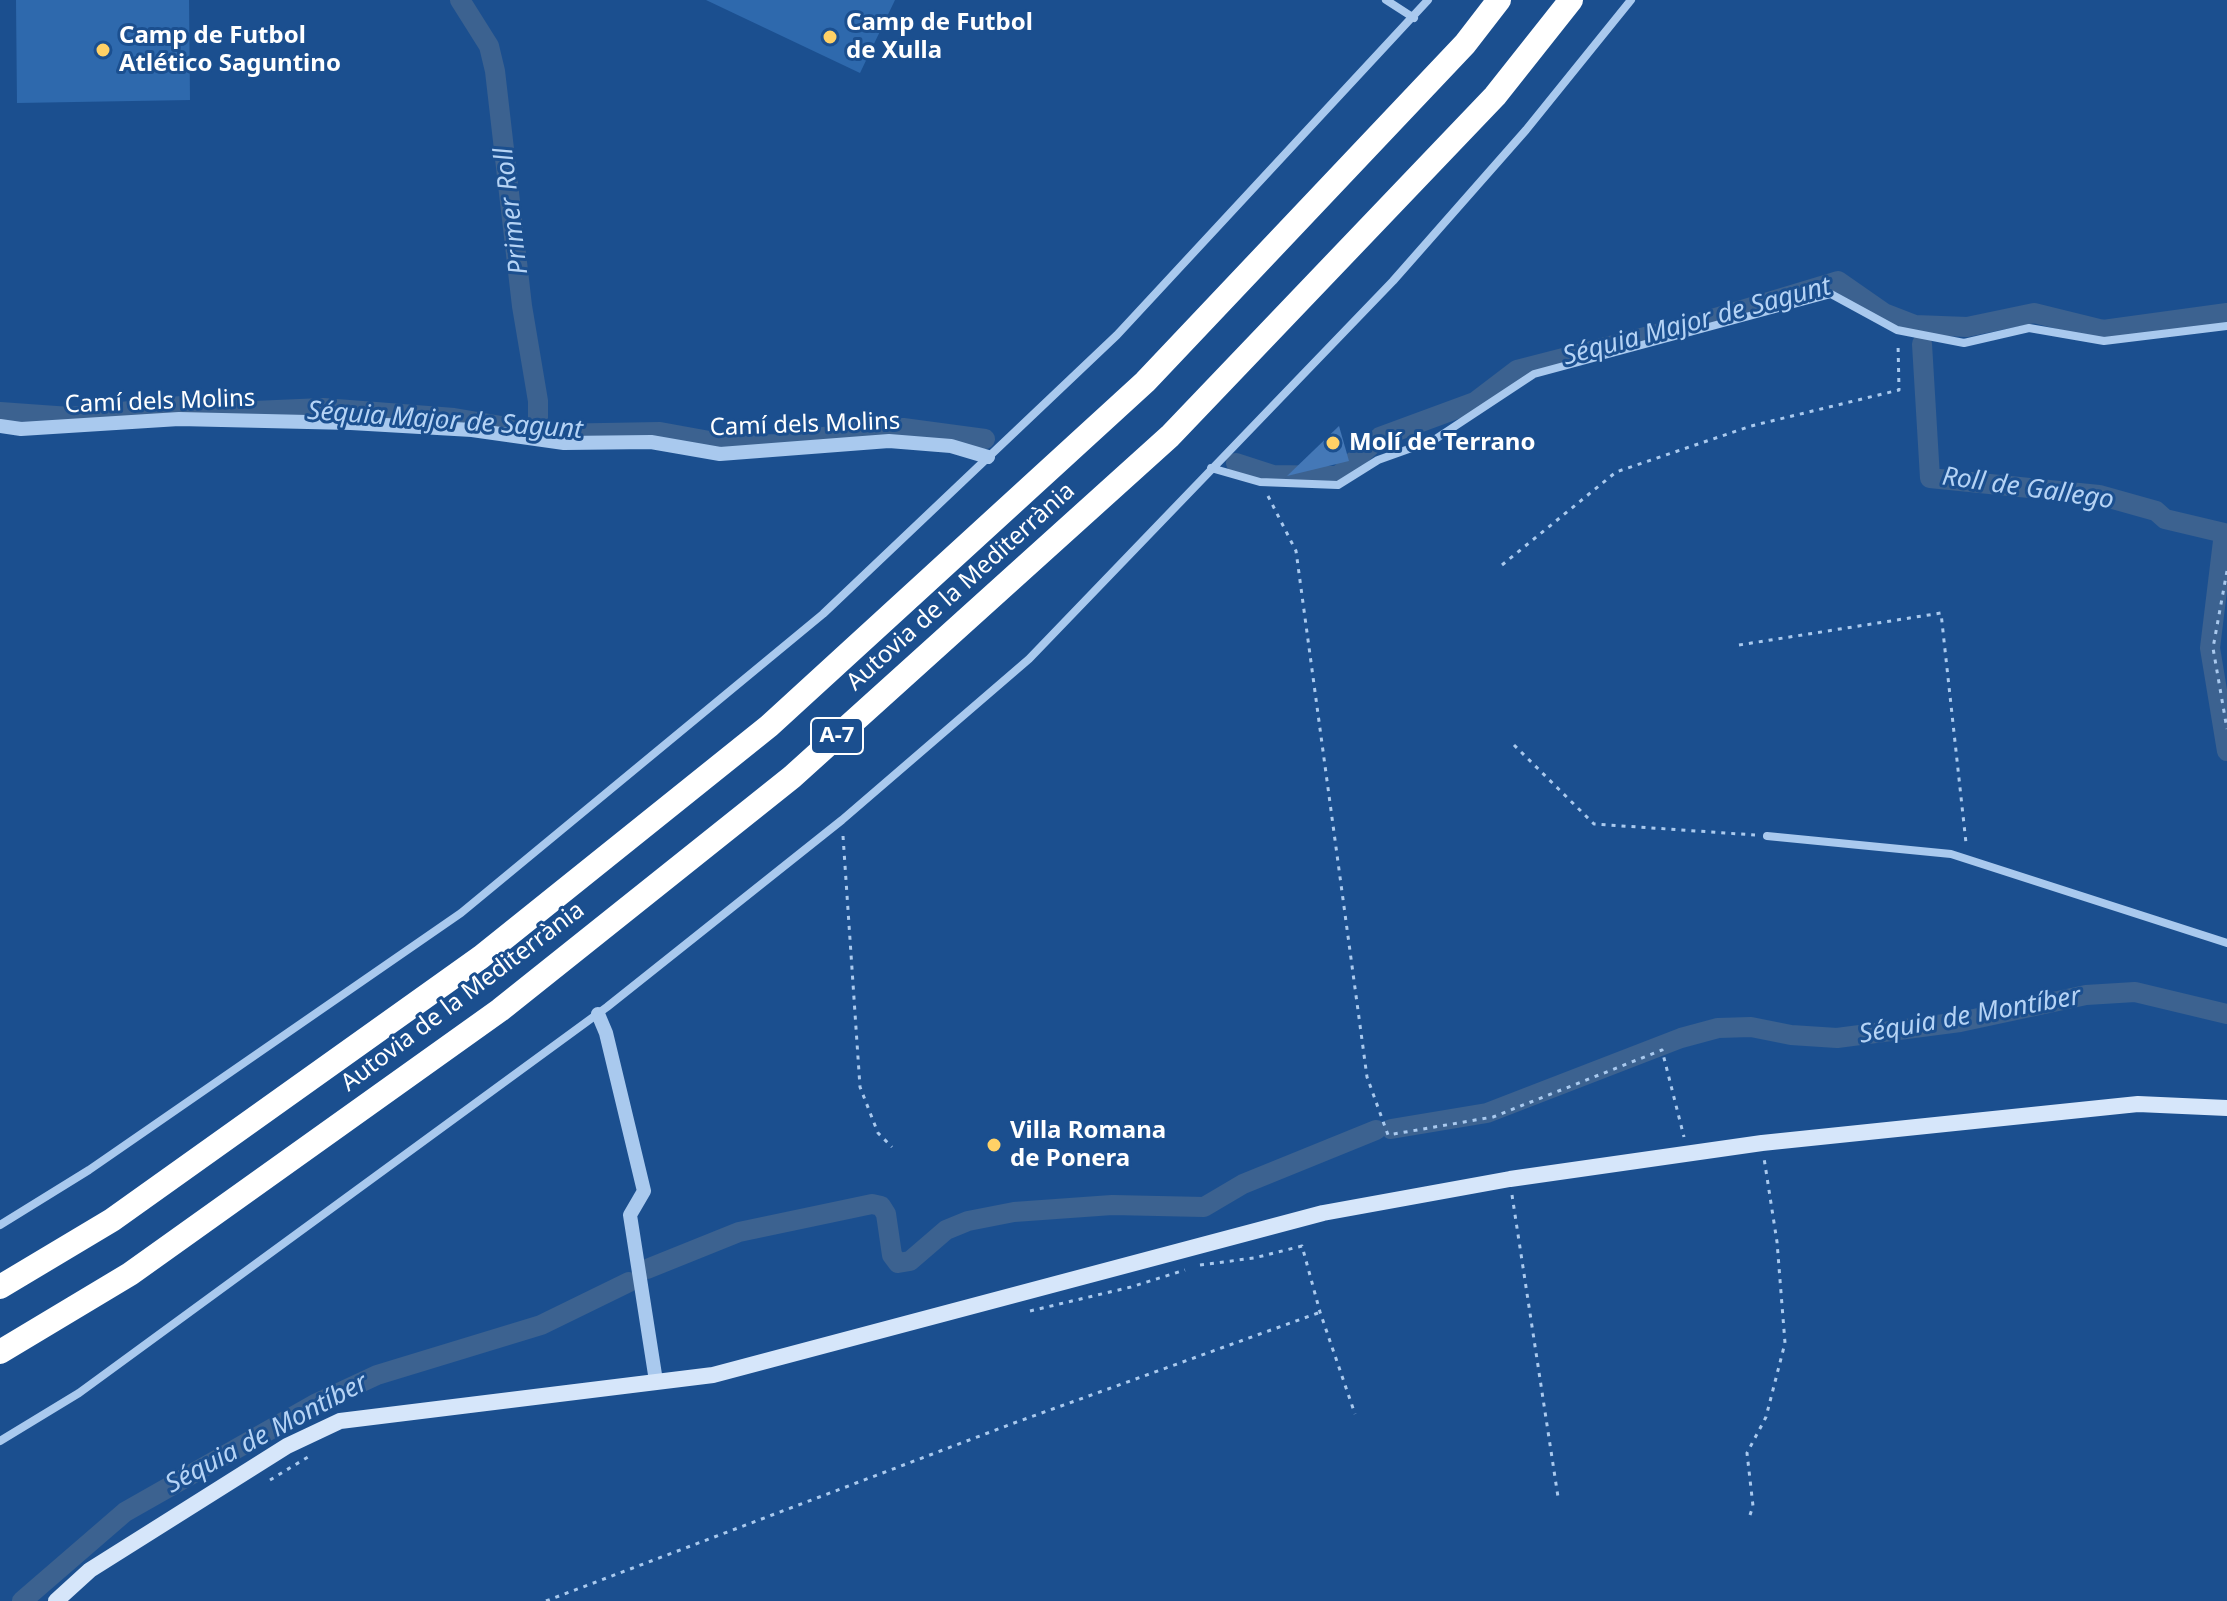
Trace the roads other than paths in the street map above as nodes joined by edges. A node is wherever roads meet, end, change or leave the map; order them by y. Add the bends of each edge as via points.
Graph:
1 (1386, 0) edge
2 (1428, 0) edge
3 (1499, 0) edge
4 (1571, 0) edge
5 (1631, 0) edge
6 (1414, 18) junction
7 (2227, 326) edge
8 (0, 426) edge
9 (988, 457) junction
10 (1211, 468) junction
11 (1767, 836) road end
12 (2227, 943) edge
13 (598, 1014) junction
14 (2227, 1108) edge
15 (0, 1225) edge
16 (0, 1287) edge
17 (0, 1352) edge
18 (656, 1381) junction
19 (0, 1441) edge
20 (56, 1601) edge

1 - 6 street
2 - 6 street
3 - 16 highway, Autovia de la Mediterrània / A-7 via 1465,44 1145,382 769,726 481,957 112,1220
4 - 17 highway, Autovia de la Mediterrània / A-7 via 1495,96 1170,436 792,777 500,1010 130,1274
5 - 10 street via 1393,281
6 - 9 street via 1117,335
7 - 10 street via 2104,341 2029,328 1964,343 1897,330 1831,294 1534,374 1434,440 1378,460 1338,485 1260,482
8 - 9 street, Camí dels Molins via 179,419 351,423 472,430 564,443 651,442 720,454 889,441 951,446
9 - 15 street via 823,614 461,913 89,1170
10 - 13 street via 1029,659 842,820
11 - 12 street via 1951,854
13 - 18 street via 644,1191 630,1215
13 - 19 street via 79,1393
14 - 18 main road via 2138,1104 1762,1143 1510,1179 1323,1213 761,1363
18 - 20 main road via 340,1421 287,1446 90,1570

